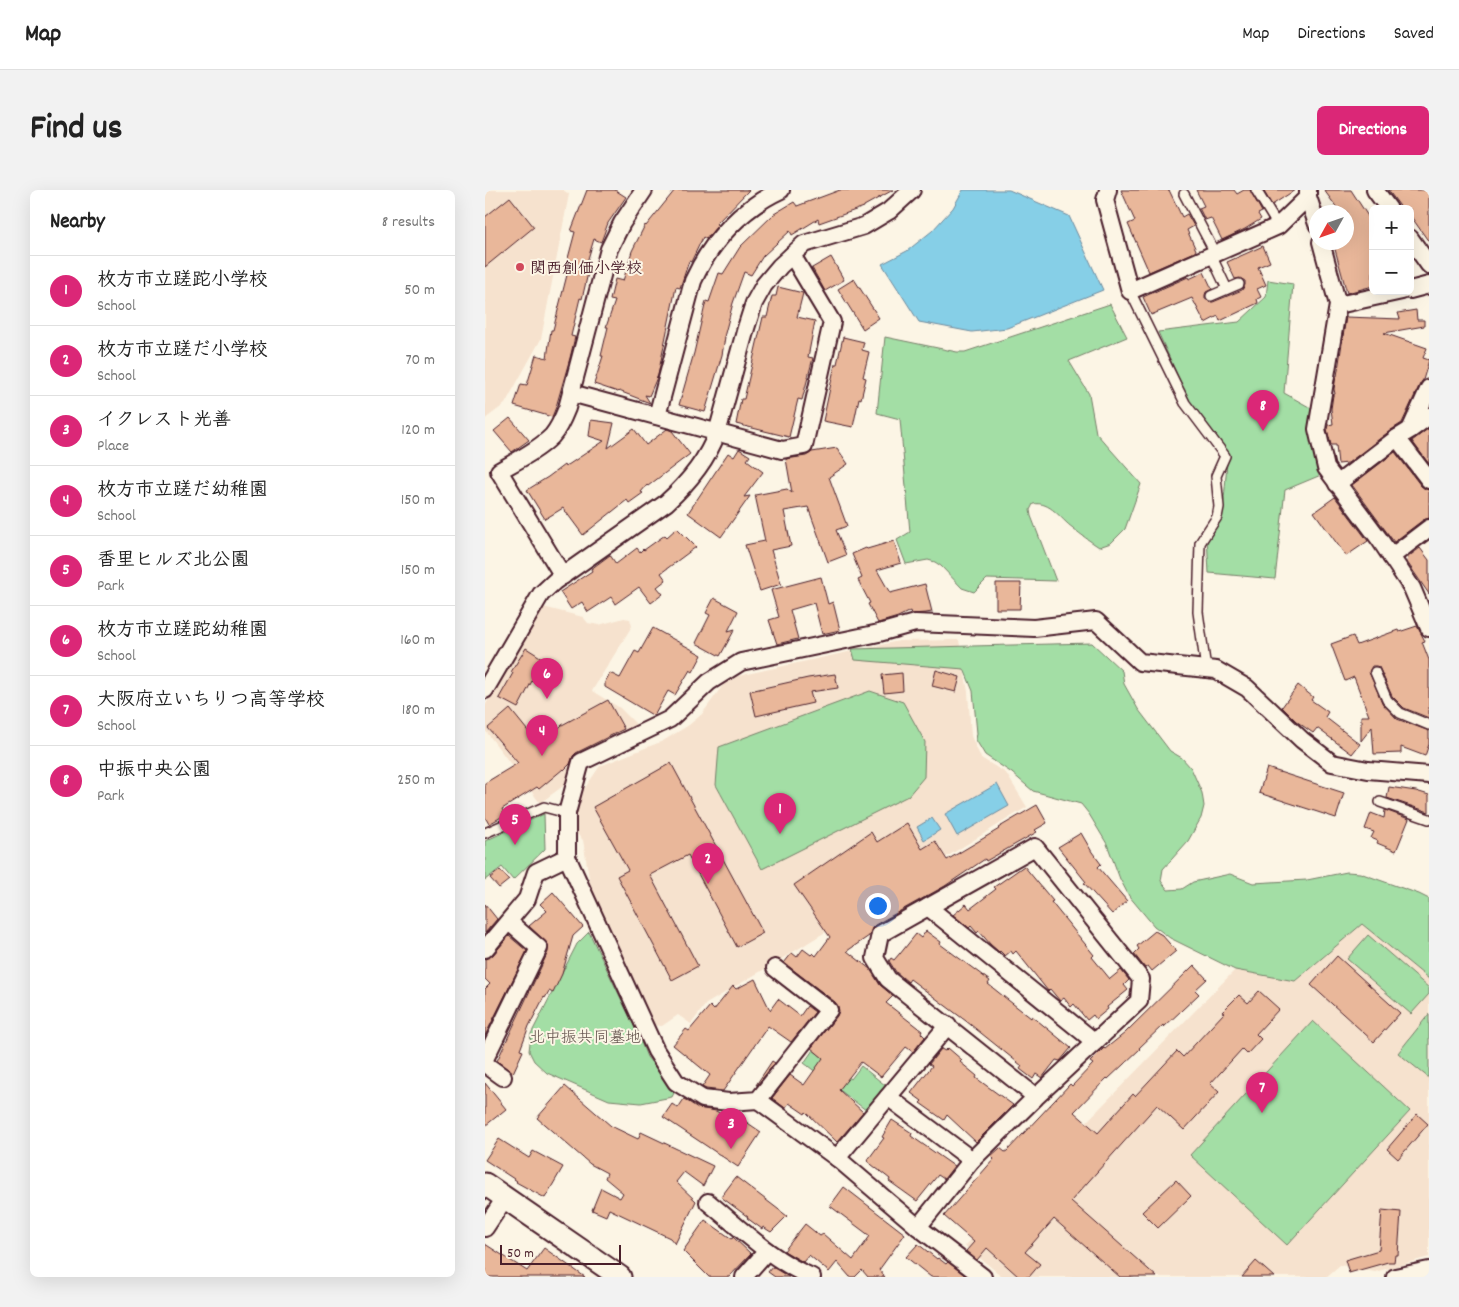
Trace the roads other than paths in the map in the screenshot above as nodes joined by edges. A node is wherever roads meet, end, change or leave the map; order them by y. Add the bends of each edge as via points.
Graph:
1 (644, 190) edge
2 (781, 190) edge
3 (913, 190) edge
4 (1108, 190) edge
5 (1256, 190) edge
6 (1375, 190) edge
7 (1184, 194) dead end
8 (1308, 194) edge
9 (1386, 205) edge
10 (1278, 226) junction
11 (1414, 242) edge
12 (1323, 250) edge
13 (1213, 254) junction
14 (792, 255) junction
15 (1427, 256) edge
16 (1239, 284) dead end
17 (1429, 286) edge
18 (1227, 289) junction
19 (1414, 289) edge
20 (1130, 291) junction
21 (1384, 295) edge
22 (1211, 296) dead end
23 (1338, 305) junction
24 (1429, 388) edge
25 (571, 393) junction
26 (657, 416) junction
27 (1429, 416) edge
28 (717, 433) junction
29 (1404, 434) junction
30 (1429, 480) edge
31 (1337, 484) junction
32 (1429, 528) edge
33 (1391, 557) junction
34 (563, 576) junction
35 (1427, 620) edge
36 (1206, 669) junction
37 (1375, 672) dead end
38 (485, 690) edge
39 (1429, 725) edge
40 (1429, 774) edge
41 (1380, 802) dead end
42 (567, 813) junction
43 (1429, 819) edge
44 (485, 834) edge
45 (567, 857) junction
46 (928, 907) junction
47 (509, 922) junction
48 (485, 949) edge
49 (775, 968) dead end
50 (947, 1025) junction
51 (1095, 1042) junction
52 (490, 1069) edge
53 (889, 1097) junction
54 (1036, 1097) junction
55 (758, 1100) junction
56 (837, 1158) junction
57 (972, 1160) junction
58 (485, 1184) edge
59 (505, 1198) junction
60 (708, 1202) dead end
61 (918, 1227) junction
62 (485, 1228) edge
63 (767, 1251) junction
64 (1429, 1270) edge
65 (620, 1277) edge
66 (745, 1277) edge
67 (812, 1277) edge
68 (983, 1277) edge
69 (1395, 1277) edge

1 - 25 street via 622,222 609,249
2 - 26 street via 749,208 712,247 699,267
3 - 14 street via 889,211 863,226 805,244
4 - 20 street via 1105,200
5 - 10 lane
6 - 9 street
7 - 13 lane
8 - 10 street
10 - 13 street
11 - 15 street
12 - 23 street
13 - 18 lane
13 - 20 street
14 - 28 street via 764,285 754,303
14 - 28 street via 832,322 804,446 782,450
16 - 18 lane
17 - 19 street
18 - 22 lane
20 - 36 lane via 1185,403 1225,456 1217,476 1217,517 1200,543 1198,612
21 - 23 street
23 - 31 street via 1317,429 1326,468
24 - 29 street
25 - 26 street
25 - 34 street via 553,435 499,471
26 - 28 street
27 - 29 street
28 - 34 street via 700,464 666,503
29 - 30 street
29 - 31 street
31 - 33 street
32 - 33 street
33 - 35 street via 1412,588
34 - 38 street via 541,594
36 - 40 street via 1216,670 1247,688 1302,740 1332,763 1368,770
36 - 42 street via 1140,662 1096,621 1034,628 915,623 741,662 709,682 670,719 581,762
37 - 39 lane via 1387,700 1400,713
41 - 43 lane
42 - 44 lane via 544,807
42 - 45 street
45 - 47 street via 536,872 527,899
45 - 55 street via 656,1050 676,1082 703,1099 729,1102
46 - 50 street via 880,934 875,958 888,979
46 - 51 street
46 - 51 street via 1035,847 1141,978 1139,1001
47 - 48 street
47 - 52 street via 539,948
49 - 55 street via 829,1010
50 - 53 street
50 - 54 street
51 - 54 street
53 - 56 street
53 - 57 street
54 - 57 street
55 - 56 street
56 - 61 street
57 - 61 street
58 - 59 street
59 - 62 street
59 - 65 street
60 - 63 street
61 - 68 street
63 - 66 street
63 - 67 street
64 - 69 street

